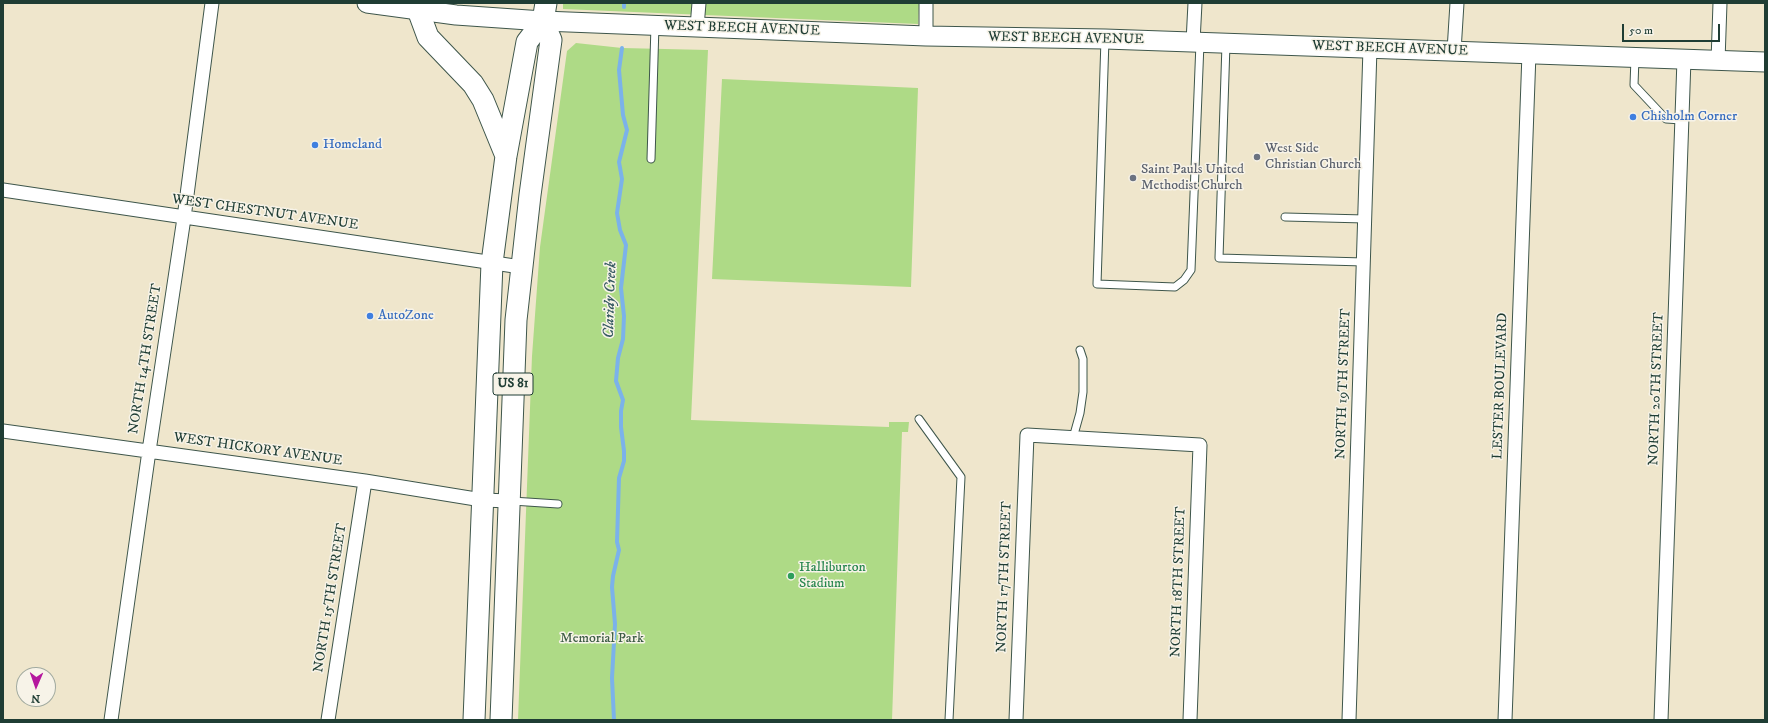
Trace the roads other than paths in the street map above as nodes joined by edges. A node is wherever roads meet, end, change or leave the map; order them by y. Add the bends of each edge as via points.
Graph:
1 (212, 3) edge
2 (368, 3) edge
3 (699, 3) edge
4 (926, 3) edge
5 (1195, 3) edge
6 (1456, 3) edge
7 (1720, 3) edge
8 (418, 7) edge
9 (547, 21) edge
10 (656, 25) junction
11 (697, 27) junction
12 (926, 36) junction
13 (1105, 39) junction
14 (1196, 42) junction
15 (1226, 43) junction
16 (1370, 48) junction
17 (1454, 51) junction
18 (1529, 53) junction
19 (1635, 57) junction
20 (1684, 59) junction
21 (1718, 61) junction
22 (1765, 62) edge
23 (1682, 120) junction
24 (506, 156) junction
25 (651, 159) dead end
26 (3, 190) edge
27 (1285, 217) dead end
28 (184, 218) junction
29 (1365, 219) junction
30 (1364, 262) junction
31 (492, 263) junction
32 (522, 267) junction
33 (1080, 350) dead end
34 (919, 419) dead end
35 (3, 431) edge
36 (1073, 438) junction
37 (149, 452) junction
38 (366, 481) junction
39 (482, 500) junction
40 (510, 501) junction
41 (558, 504) dead end
42 (111, 720) edge
43 (328, 720) edge
44 (474, 720) edge
45 (500, 720) edge
46 (949, 720) edge
47 (1016, 720) edge
48 (1190, 720) edge
49 (1348, 720) edge
50 (1505, 720) edge
51 (1661, 720) edge

1 - 28 street, NORTH 14TH STREET
2 - 8 main road, WEST BEECH AVENUE
3 - 11 street
4 - 12 street
5 - 14 street
6 - 17 street
7 - 21 street
8 - 9 main road, WEST BEECH AVENUE via 494,18
8 - 24 main road via 428,37 473,84 483,100
9 - 10 main road, WEST BEECH AVENUE
9 - 24 main road, US 81 via 527,42
9 - 32 main road, US 81
10 - 11 main road, WEST BEECH AVENUE
10 - 25 lane
11 - 12 main road, WEST BEECH AVENUE
12 - 13 main road, WEST BEECH AVENUE
13 - 14 main road, WEST BEECH AVENUE
13 - 14 lane via 1097,284 1175,287 1191,270
14 - 15 main road, WEST BEECH AVENUE
15 - 16 main road, WEST BEECH AVENUE
15 - 30 lane via 1219,258
16 - 17 main road, WEST BEECH AVENUE
16 - 29 street, NORTH 19TH STREET
17 - 18 main road, WEST BEECH AVENUE
18 - 19 main road, WEST BEECH AVENUE
18 - 50 street, LESTER BOULEVARD
19 - 20 main road, WEST BEECH AVENUE
19 - 23 lane via 1634,85 1666,119
20 - 21 main road, WEST BEECH AVENUE
20 - 23 street, NORTH 20TH STREET
21 - 22 main road, WEST BEECH AVENUE
23 - 51 street, NORTH 20TH STREET
24 - 31 main road, US 81
26 - 28 street, WEST CHESTNUT AVENUE
27 - 29 lane
28 - 31 street, WEST CHESTNUT AVENUE
28 - 37 street, NORTH 14TH STREET
29 - 30 street, NORTH 19TH STREET
30 - 49 street, NORTH 19TH STREET
31 - 32 street, WEST CHESTNUT AVENUE
31 - 39 main road, US 81
32 - 40 main road, US 81 via 516,327
33 - 36 lane via 1083,359 1083,392
34 - 46 lane via 961,477
35 - 37 street, WEST HICKORY AVENUE
36 - 47 street, NORTH 17TH STREET via 1027,435
36 - 48 street, NORTH 18TH STREET via 1200,445
37 - 38 street, WEST HICKORY AVENUE
37 - 42 street, NORTH 14TH STREET
38 - 39 street, WEST HICKORY AVENUE
38 - 43 street, NORTH 15TH STREET
39 - 40 street, WEST HICKORY AVENUE
39 - 44 main road, US 81
40 - 41 lane
40 - 45 main road, US 81

